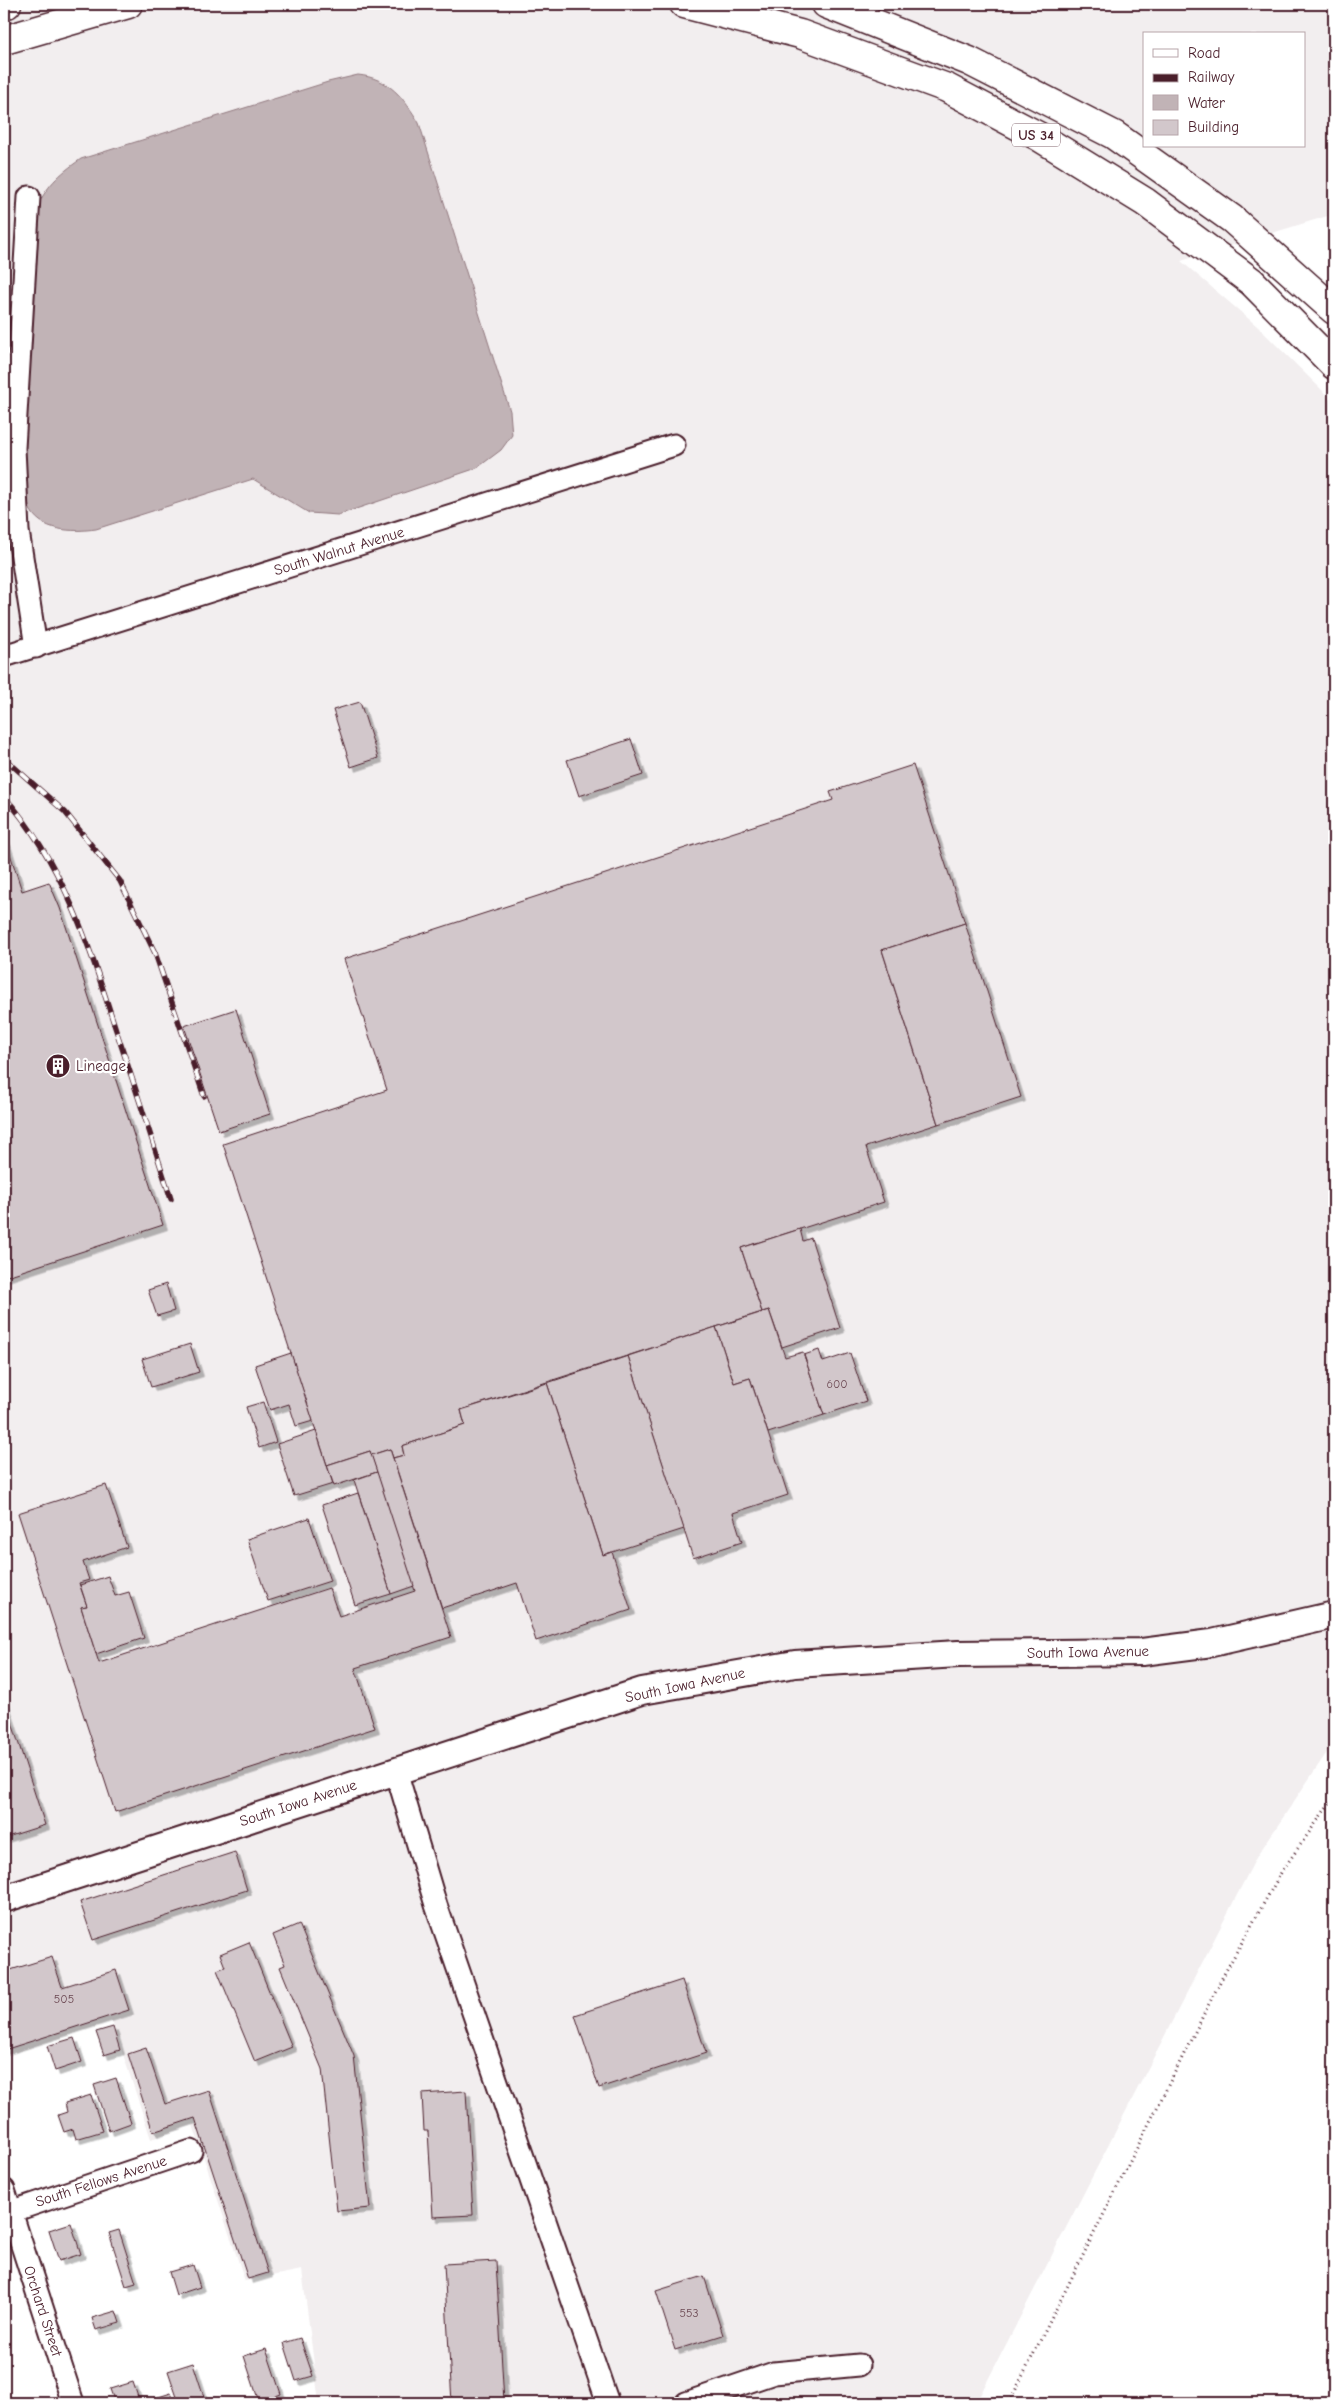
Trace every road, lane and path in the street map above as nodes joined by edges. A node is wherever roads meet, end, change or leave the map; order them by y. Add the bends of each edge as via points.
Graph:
1 (128, 4) edge
2 (684, 4) edge
3 (826, 4) edge
4 (4, 40) edge
5 (29, 198) dead end
6 (1334, 310) edge
7 (1334, 364) edge
8 (674, 445) dead end
9 (36, 646) junction
10 (4, 656) edge
11 (1334, 1615) edge
12 (396, 1771) junction
13 (1334, 1798) edge
14 (4, 1899) edge
15 (191, 2151) dead end
16 (4, 2190) edge
17 (7, 2213) edge
18 (859, 2365) dead end
19 (73, 2403) edge
20 (608, 2403) edge
21 (686, 2403) edge
22 (1009, 2403) edge

1 - 4 highway
2 - 7 highway, US 34 via 800,34 947,88 1038,136 1145,202 1252,282
3 - 6 highway, US 34 via 969,61 1114,135 1232,220
5 - 9 street via 14,448 18,531
8 - 9 street, South Walnut Avenue
9 - 10 street, South Walnut Avenue
11 - 12 main road, South Iowa Avenue via 1212,1643 1142,1652 958,1654 864,1659 795,1664 731,1674 642,1692
12 - 14 main road, South Iowa Avenue
12 - 20 street via 436,1905
13 - 22 path via 1282,1871 1223,1976
15 - 17 street, South Fellows Avenue
16 - 17 street, Orchard Street
17 - 19 street, Orchard Street
18 - 21 street via 774,2373

